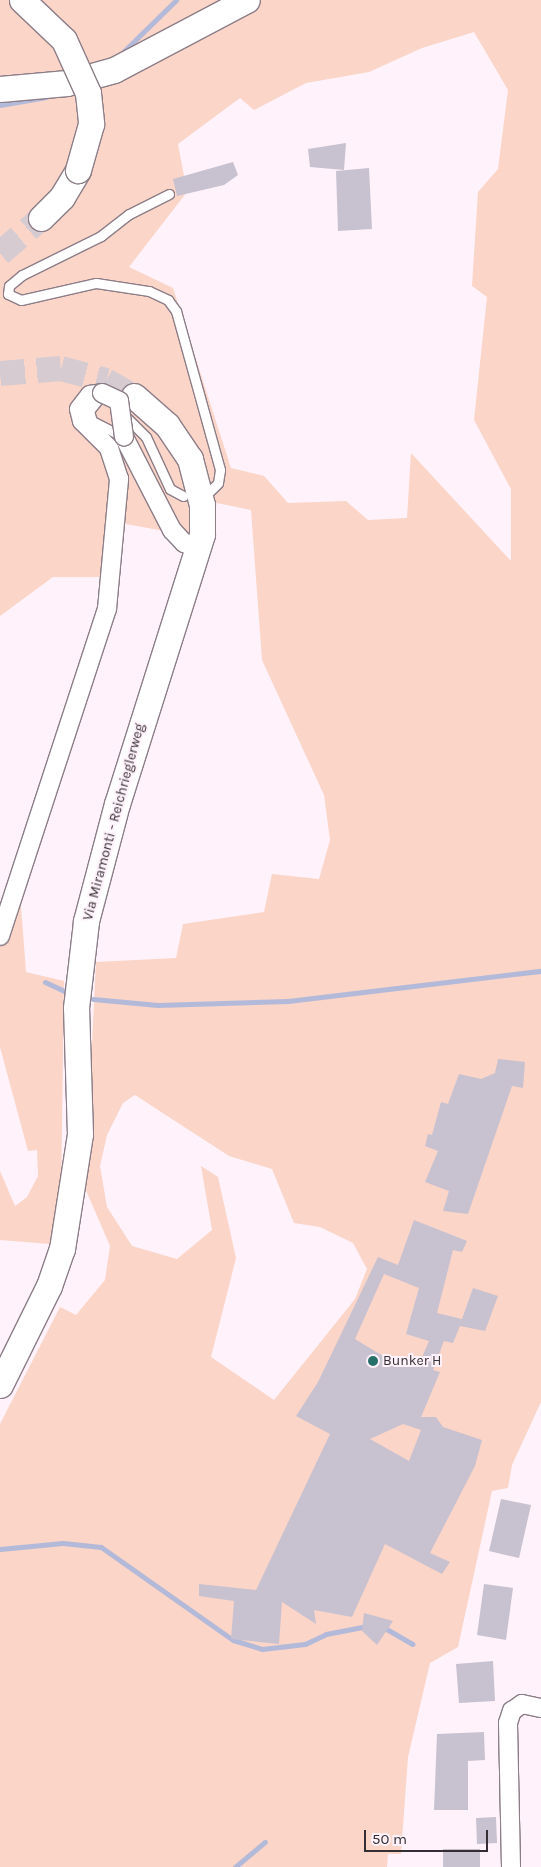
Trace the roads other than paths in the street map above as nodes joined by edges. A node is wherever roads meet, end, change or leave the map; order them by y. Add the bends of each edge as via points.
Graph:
1 (22, 0) edge
2 (247, 0) edge
3 (0, 89) edge
4 (169, 194) dead end
5 (41, 218) tunnel mouth
6 (134, 396) tunnel mouth
7 (124, 437) junction
8 (210, 490) dead end
9 (183, 496) dead end
10 (198, 549) junction
11 (0, 936) edge
12 (0, 1385) edge
13 (541, 1708) edge
14 (510, 1867) edge

1 - 5 main road, bridge via 64,40 88,93 91,124 78,170 62,197
2 - 3 main road via 140,58 76,81
4 - 8 lane via 129,214 101,236 22,275 9,286 8,294 21,300 96,283 149,291 168,300 176,311 220,470 218,483
6 - 10 main road, Via Miramonti - Reichrieglerweg via 168,426 190,459 202,505
7 - 9 lane via 92,421 94,403 108,402 136,424 170,489
7 - 10 street via 172,530 184,543
7 - 11 street, bridge via 119,402 102,393 90,395 80,409 82,421 109,448 119,479 108,609
10 - 12 main road, Via Miramonti - Reichrieglerweg via 157,669 86,921 76,1008 80,1134 62,1248 49,1286
13 - 14 street via 522,1704 512,1711 508,1723

